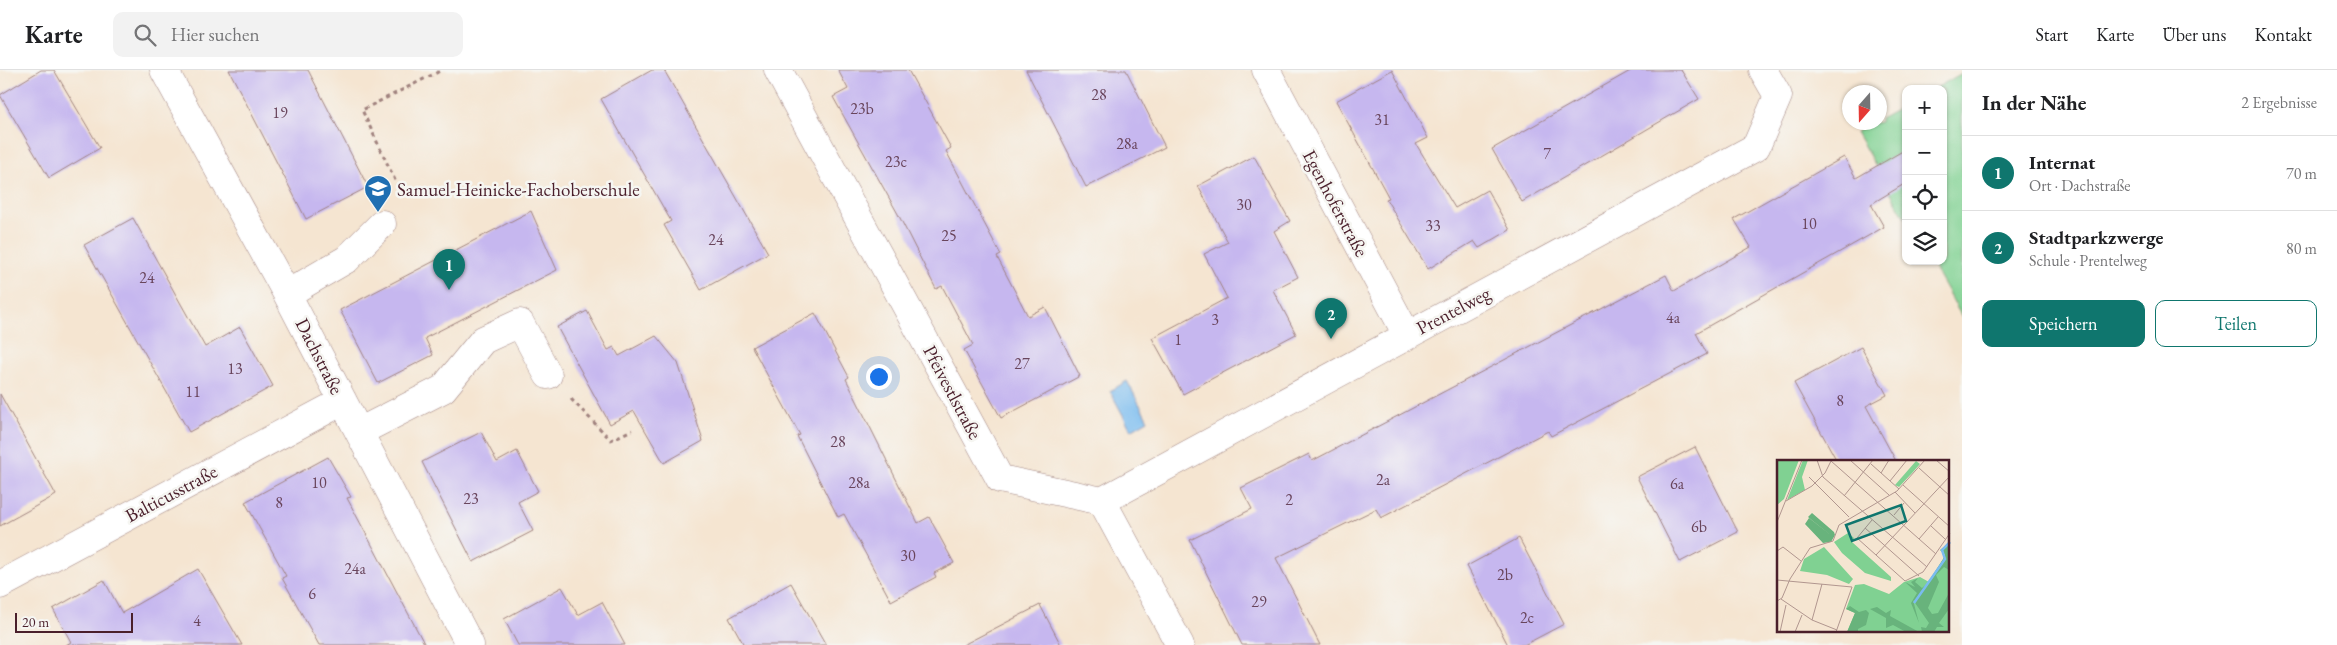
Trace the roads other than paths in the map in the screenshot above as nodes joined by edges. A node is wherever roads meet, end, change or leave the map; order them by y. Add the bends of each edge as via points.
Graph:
1 (164, 70) edge
2 (778, 70) edge
3 (1266, 70) edge
4 (1763, 70) edge
5 (382, 224) road end
6 (287, 294) junction
7 (1407, 335) junction
8 (548, 375) road end
9 (343, 401) junction
10 (359, 432) junction
11 (1102, 501) junction
12 (0, 585) edge
13 (470, 645) edge
14 (1180, 645) edge

1 - 6 street, Dachstraße
2 - 11 street, Pfeivestlstraße via 1000,479
3 - 7 street, Egenhoferstraße
4 - 7 street, Prentelweg via 1778,96 1756,147
5 - 6 street via 347,259
6 - 9 street, Dachstraße
7 - 11 street, Prentelweg
8 - 10 street via 520,322 483,340 443,389
9 - 10 street, Dachstraße
9 - 12 street, Balticusstraße
10 - 13 street, Dachstraße
11 - 14 street

